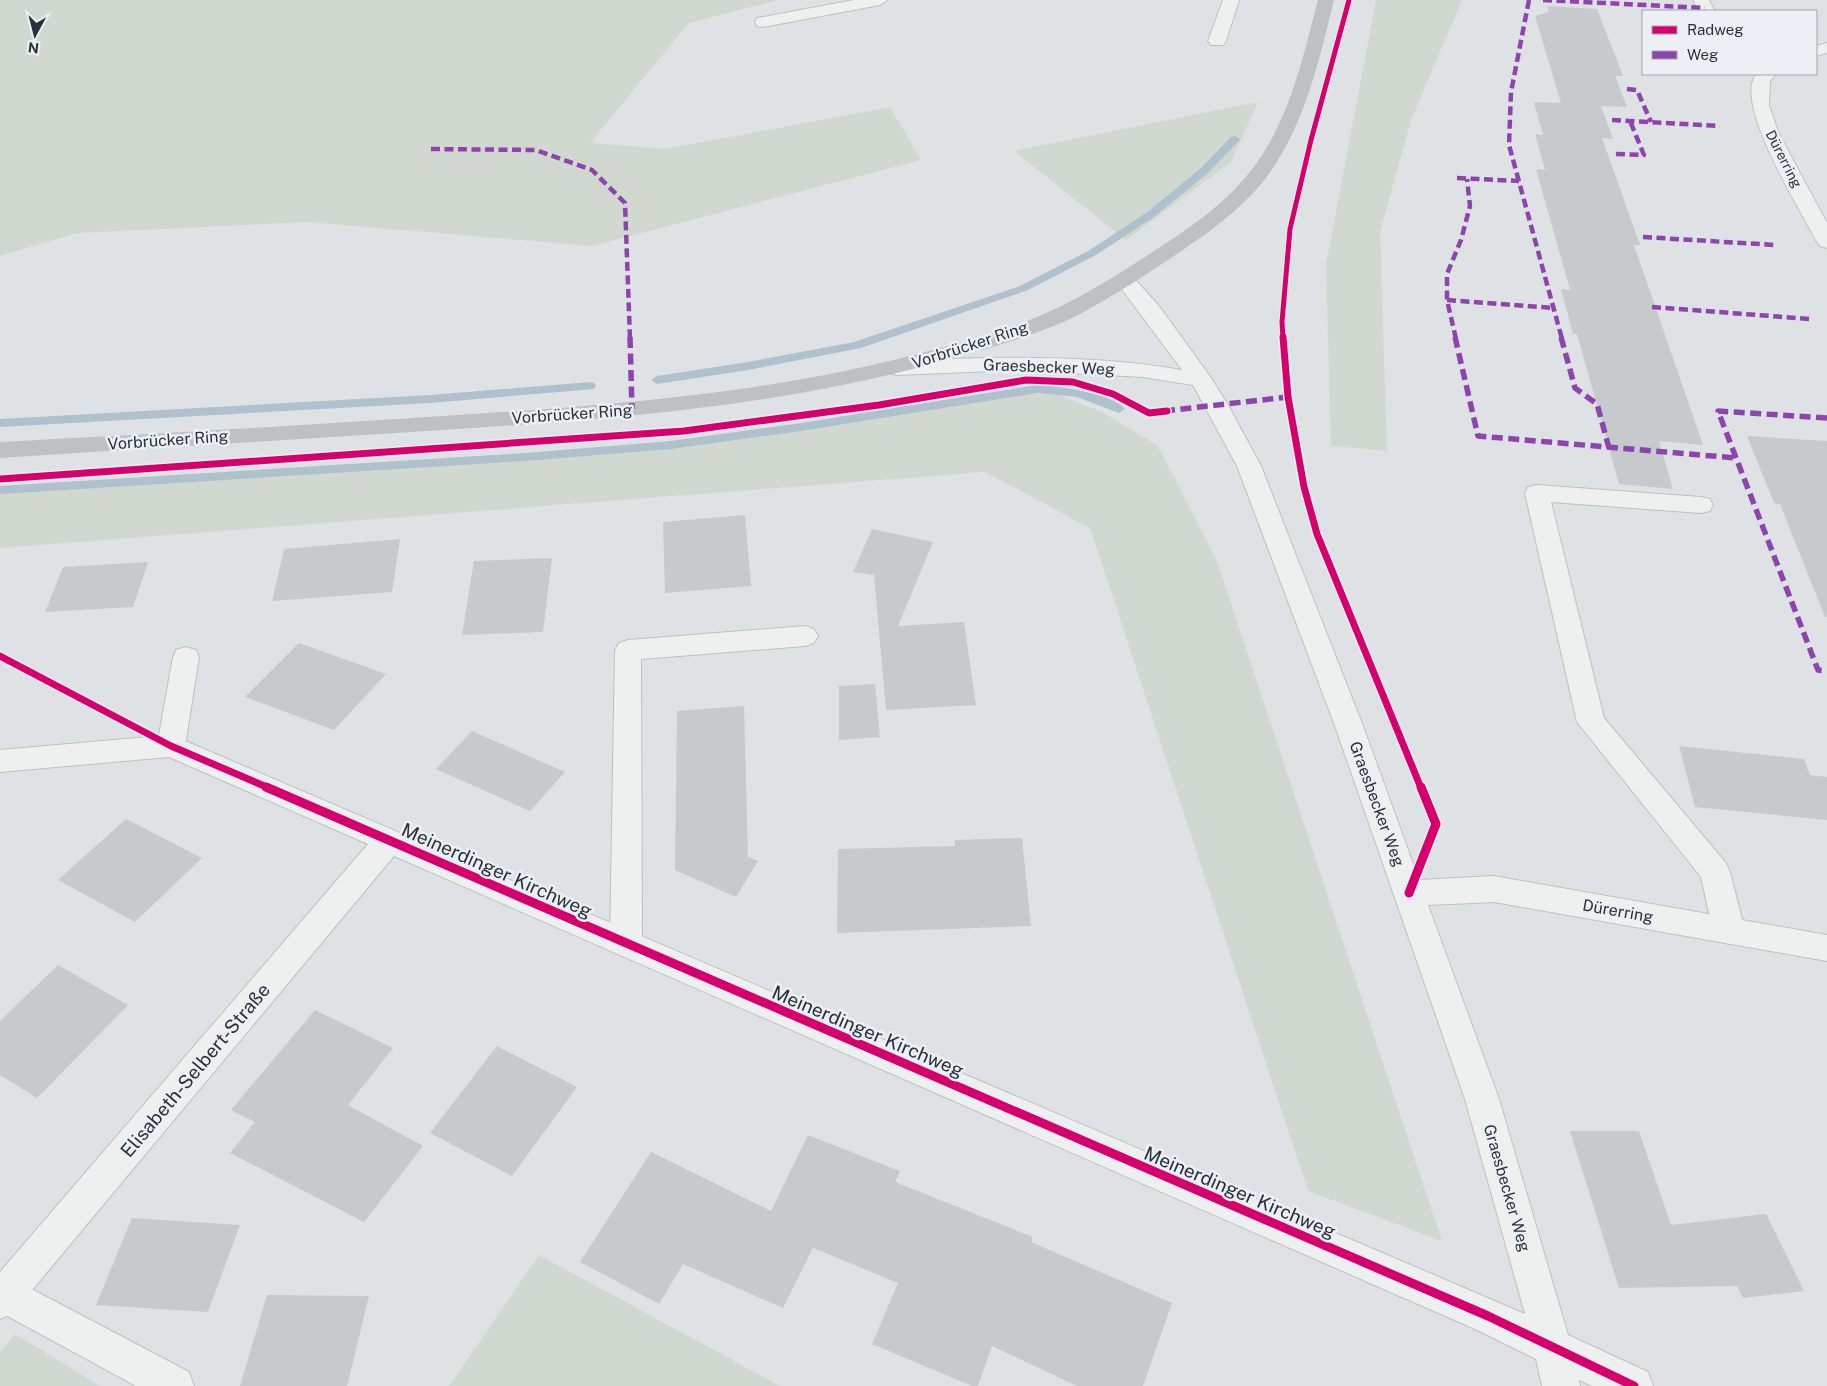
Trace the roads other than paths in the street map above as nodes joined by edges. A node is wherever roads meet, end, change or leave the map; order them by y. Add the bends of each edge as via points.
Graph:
1 (880, 0) edge
2 (1231, 0) edge
3 (1326, 0) edge
4 (763, 22) dead end
5 (1217, 41) dead end
6 (1766, 75) edge
7 (1827, 242) edge
8 (1125, 280) junction
9 (897, 368) junction
10 (1201, 380) junction
11 (0, 450) edge
12 (1701, 505) dead end
13 (805, 636) dead end
14 (186, 657) dead end
15 (171, 746) junction
16 (0, 760) edge
17 (389, 840) junction
18 (1409, 893) junction
19 (1729, 931) junction
20 (626, 944) junction
21 (1827, 948) edge
22 (2, 1297) edge
23 (1553, 1347) junction
24 (175, 1386) edge
25 (1561, 1386) edge
26 (1634, 1386) edge

1 - 4 street
2 - 5 street
3 - 8 main road, Vorbrücker Ring via 1307,72 1284,133 1254,179 1209,223
6 - 7 street, Dürerring via 1761,79 1760,105 1769,132
8 - 9 main road, Vorbrücker Ring via 1060,315
8 - 10 street, Graesbecker Weg
9 - 10 street, Graesbecker Weg via 1017,363 1142,370
9 - 11 main road, Vorbrücker Ring via 811,387 632,410
10 - 18 street, Graesbecker Weg via 1248,466 1346,717
12 - 19 street via 1538,493 1591,722 1715,872
13 - 20 street via 628,650
14 - 15 street
15 - 16 street
15 - 17 street, Meinerdinger Kirchweg
17 - 20 street, Meinerdinger Kirchweg
17 - 22 street, Elisabeth-Selbert-Straße
18 - 19 street, Dürerring via 1494,889
18 - 23 street, Graesbecker Weg via 1482,1099
19 - 21 street, Dürerring
20 - 23 street, Meinerdinger Kirchweg via 1488,1316
22 - 24 street
23 - 25 street, Graesbecker Weg
23 - 26 street, Meinerdinger Kirchweg

